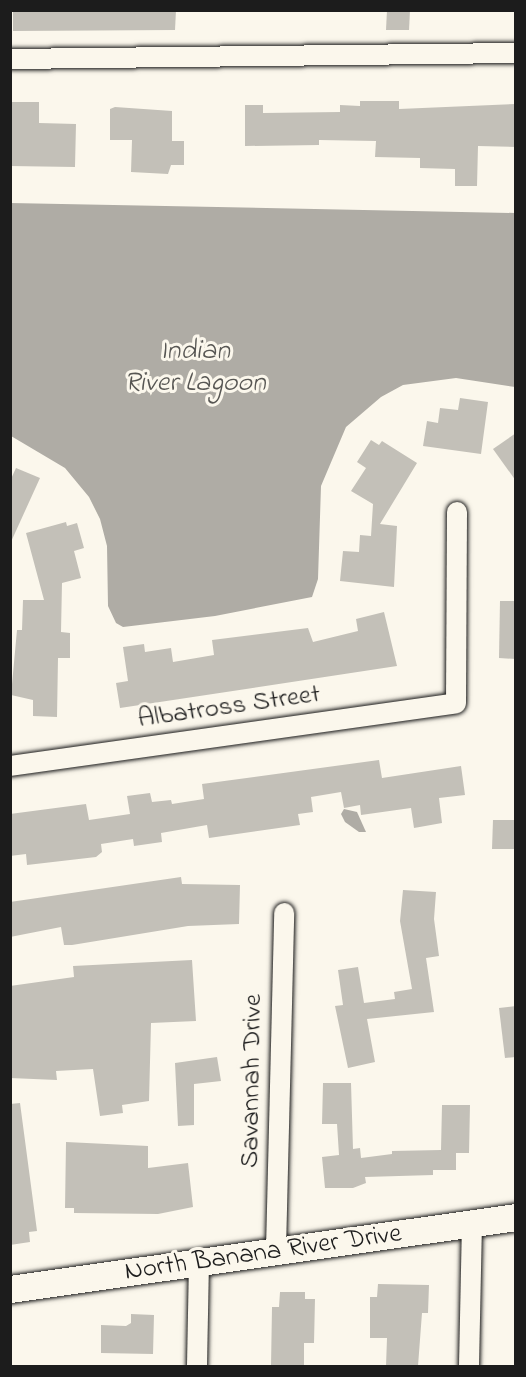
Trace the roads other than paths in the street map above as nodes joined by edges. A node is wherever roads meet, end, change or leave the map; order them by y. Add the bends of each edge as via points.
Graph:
1 (516, 54) edge
2 (10, 59) edge
3 (457, 512) dead end
4 (10, 766) edge
5 (284, 913) dead end
6 (516, 1216) edge
7 (472, 1223) junction
8 (276, 1250) junction
9 (199, 1262) junction
10 (10, 1288) edge
11 (197, 1366) edge
12 (469, 1366) edge

1 - 2 street
3 - 4 street, Albatross Street via 456,703
5 - 8 street, Savannah Drive
6 - 7 street, North Banana River Drive
7 - 8 street, North Banana River Drive
7 - 12 street
8 - 9 street, North Banana River Drive
9 - 10 street, North Banana River Drive
9 - 11 street

